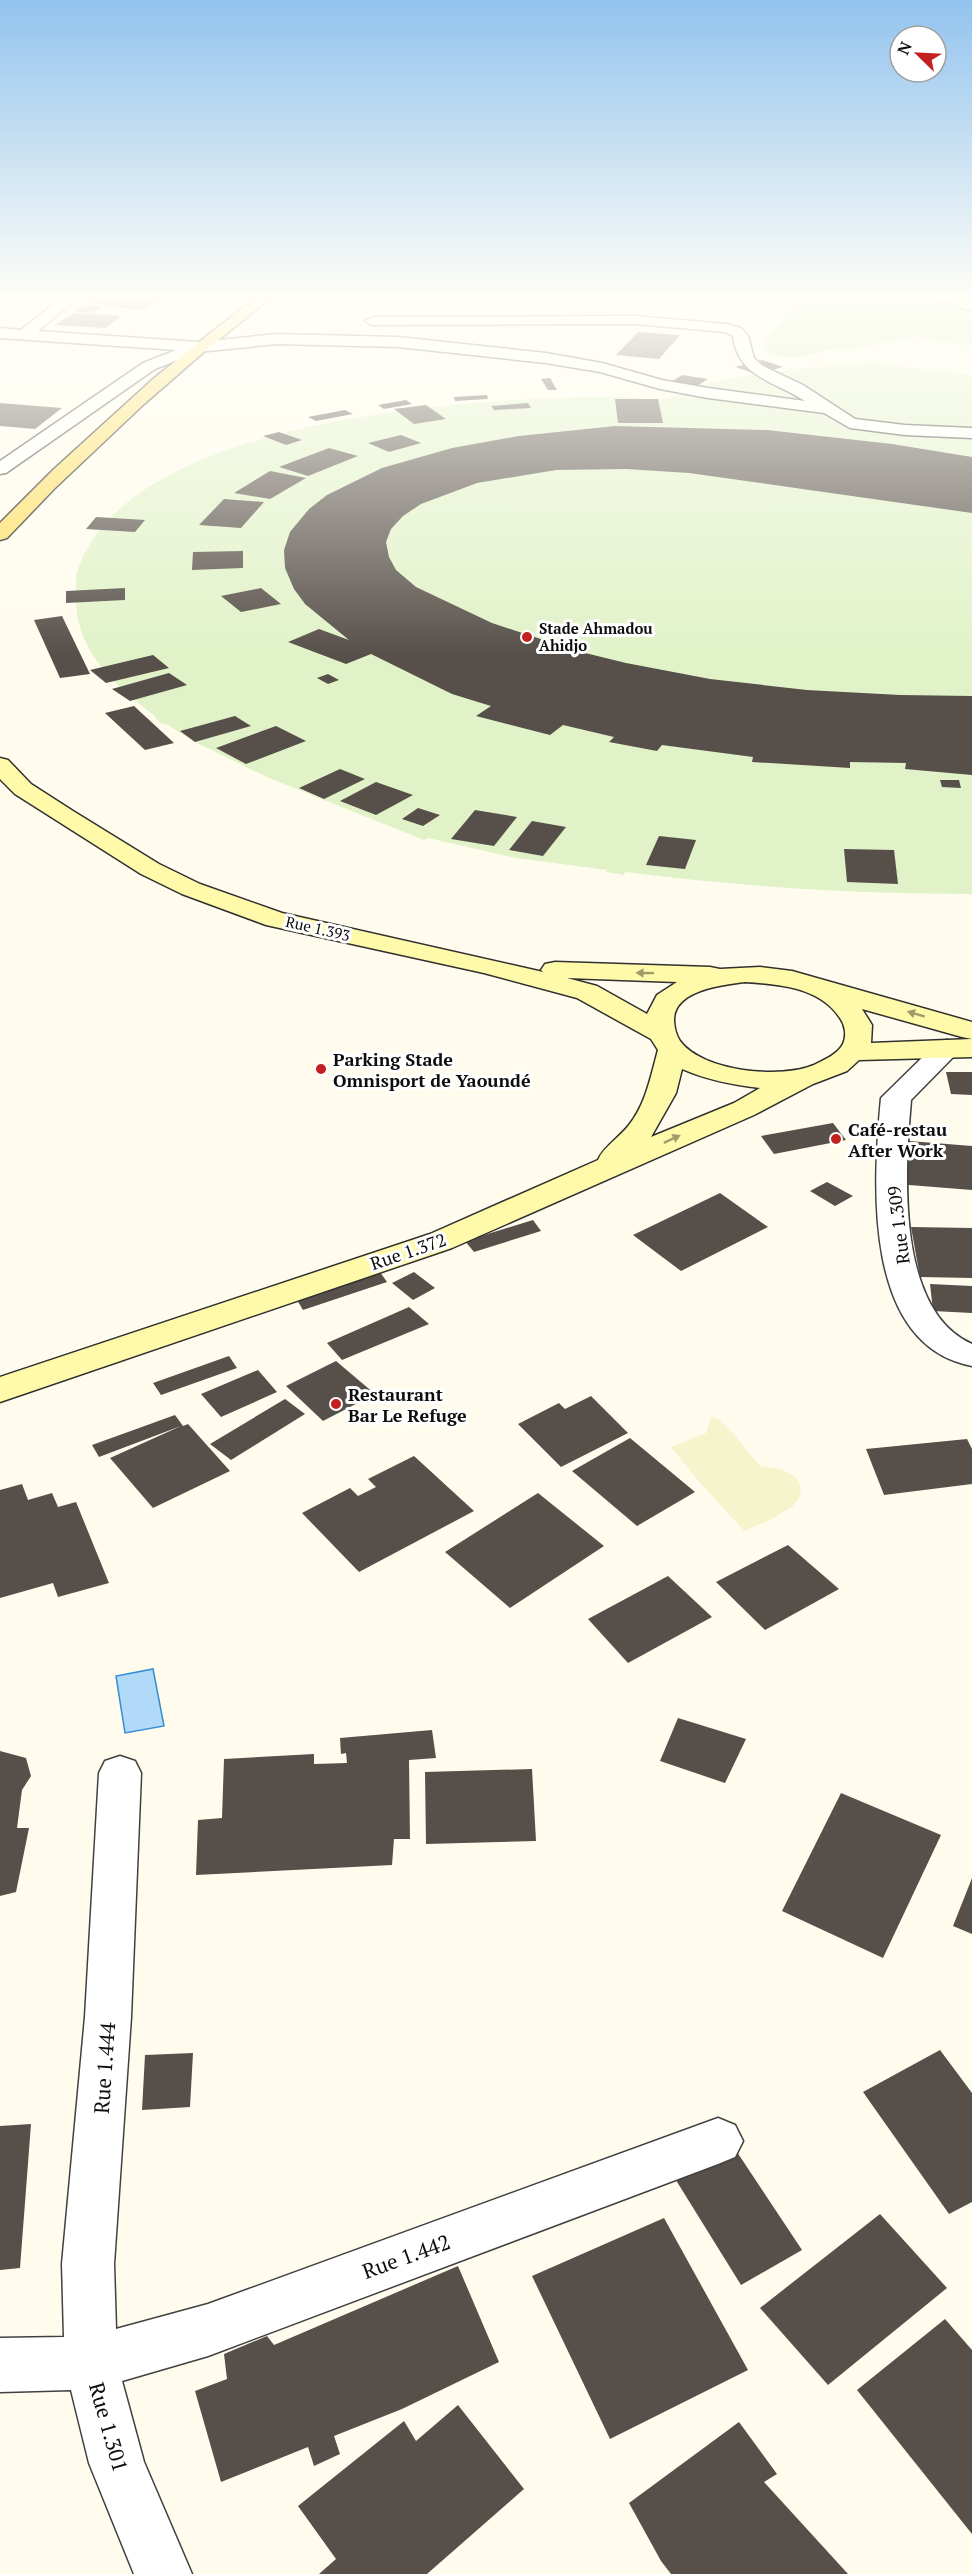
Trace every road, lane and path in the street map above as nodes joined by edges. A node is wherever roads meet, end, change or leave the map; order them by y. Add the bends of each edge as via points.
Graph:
1 (74, 416) edge
2 (121, 416) edge
3 (841, 416) edge
4 (972, 433) edge
5 (4, 462) edge
6 (0, 534) edge
7 (0, 765) edge
8 (487, 966) junction
9 (724, 976) junction
10 (821, 989) junction
11 (972, 1030) edge
12 (667, 1041) junction
13 (959, 1049) edge
14 (852, 1052) junction
15 (802, 1078) junction
16 (600, 1172) junction
17 (972, 1355) edge
18 (0, 1390) edge
19 (120, 1773) dead end
20 (718, 2141) dead end
21 (91, 2363) junction
22 (0, 2365) edge
23 (163, 2574) edge

1 - 5 street
2 - 6 main road
3 - 4 street via 850,423
7 - 8 main road, Rue 1.393 via 23,789 64,816 150,869 191,889 275,919
9 -> 8 main road
8 - 12 main road, Rue 1.393 via 587,992
9 - 10 main road via 775,976
9 - 12 main road via 686,987 663,1008 659,1020
11 -> 10 main road
10 - 14 main road via 839,999 855,1018 859,1039
12 - 15 main road, Rue 1.393 via 696,1065 728,1077 766,1081
12 - 16 main road via 661,1093 643,1128
13 - 14 main road
13 - 17 street, Rue 1.309 via 896,1098 891,1144 898,1253 912,1302 937,1338
14 - 15 main road via 832,1068
16 -> 15 main road, Rue 1.372 via 744,1109
16 - 18 main road, Rue 1.372 via 441,1241
19 - 21 street, Rue 1.444 via 108,2017 88,2264
20 - 21 street, Rue 1.442 via 208,2330
21 - 22 street, Rue 1.301
21 - 23 street, Rue 1.301 via 117,2463

